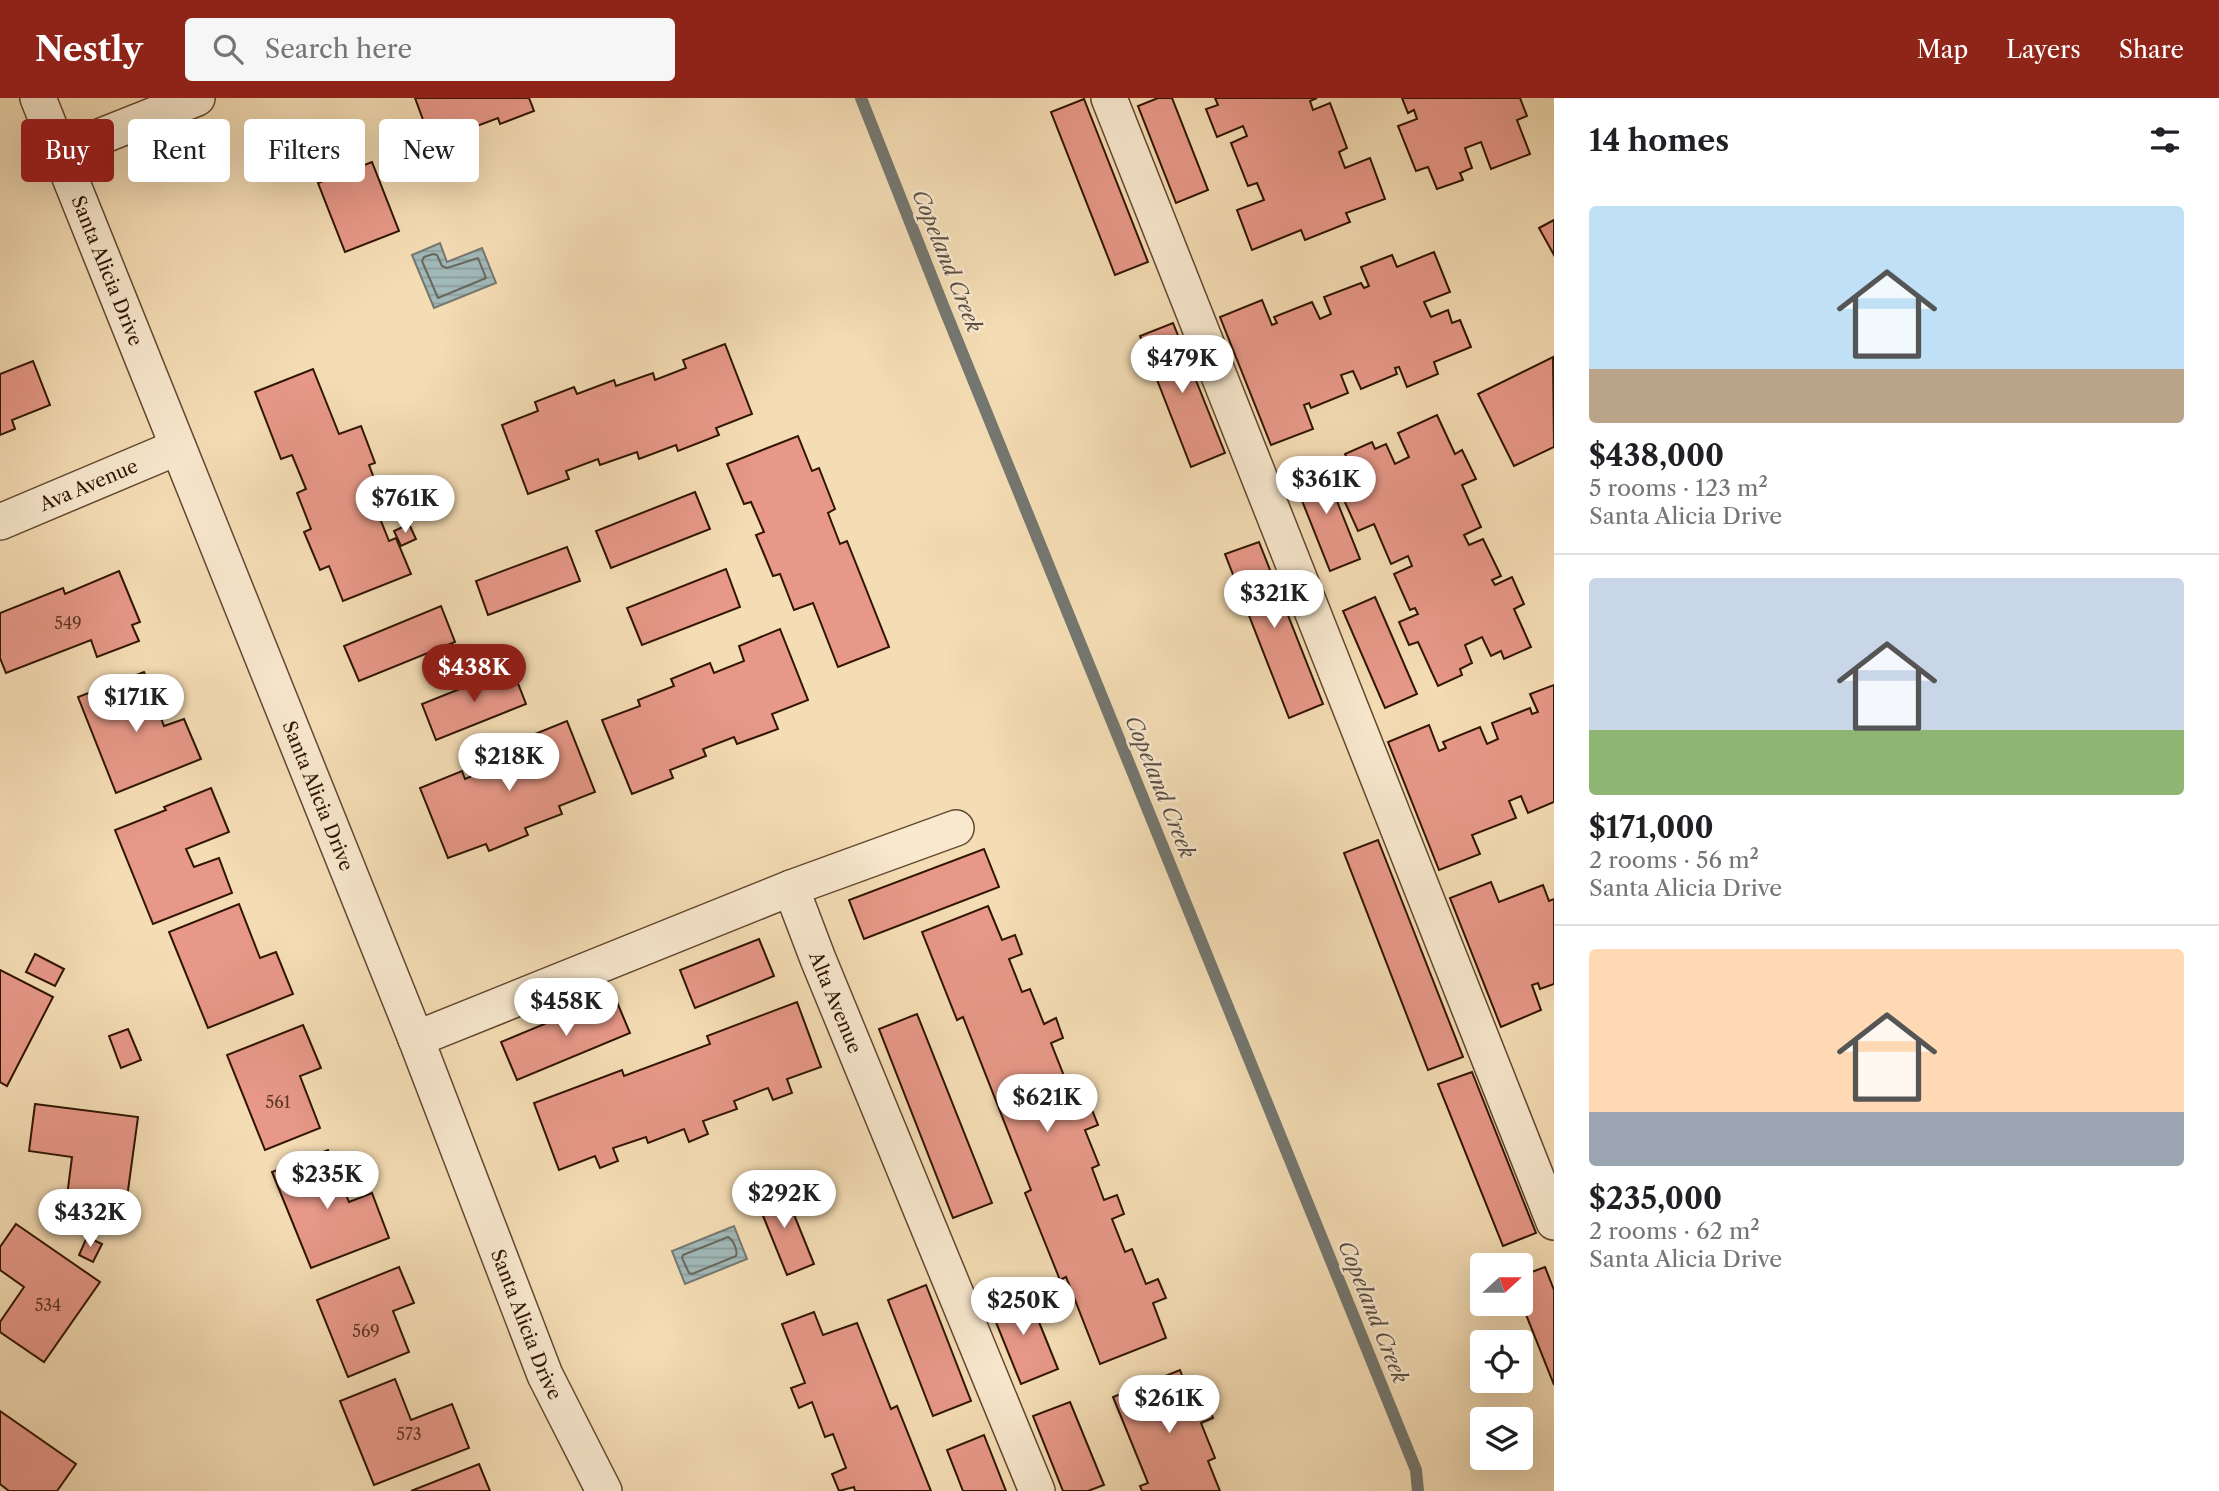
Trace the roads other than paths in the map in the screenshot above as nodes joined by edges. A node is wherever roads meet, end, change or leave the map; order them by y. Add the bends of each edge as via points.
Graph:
1 (38, 98) edge
2 (197, 98) edge
3 (1109, 98) edge
4 (46, 119) edge
5 (114, 131) edge
6 (71, 182) edge
7 (178, 447) junction
8 (0, 522) edge
9 (956, 828) dead end
10 (791, 888) junction
11 (416, 1039) junction
12 (1554, 1222) edge
13 (604, 1491) edge
14 (1037, 1491) edge

1 - 4 street, Santa Alicia Drive
2 - 5 street
3 - 12 street
6 - 7 street, Santa Alicia Drive
7 - 8 street, Ava Avenue
7 - 11 street, Santa Alicia Drive
9 - 10 street
10 - 11 street
10 - 14 street, Alta Avenue
11 - 13 street, Santa Alicia Drive via 545,1375

